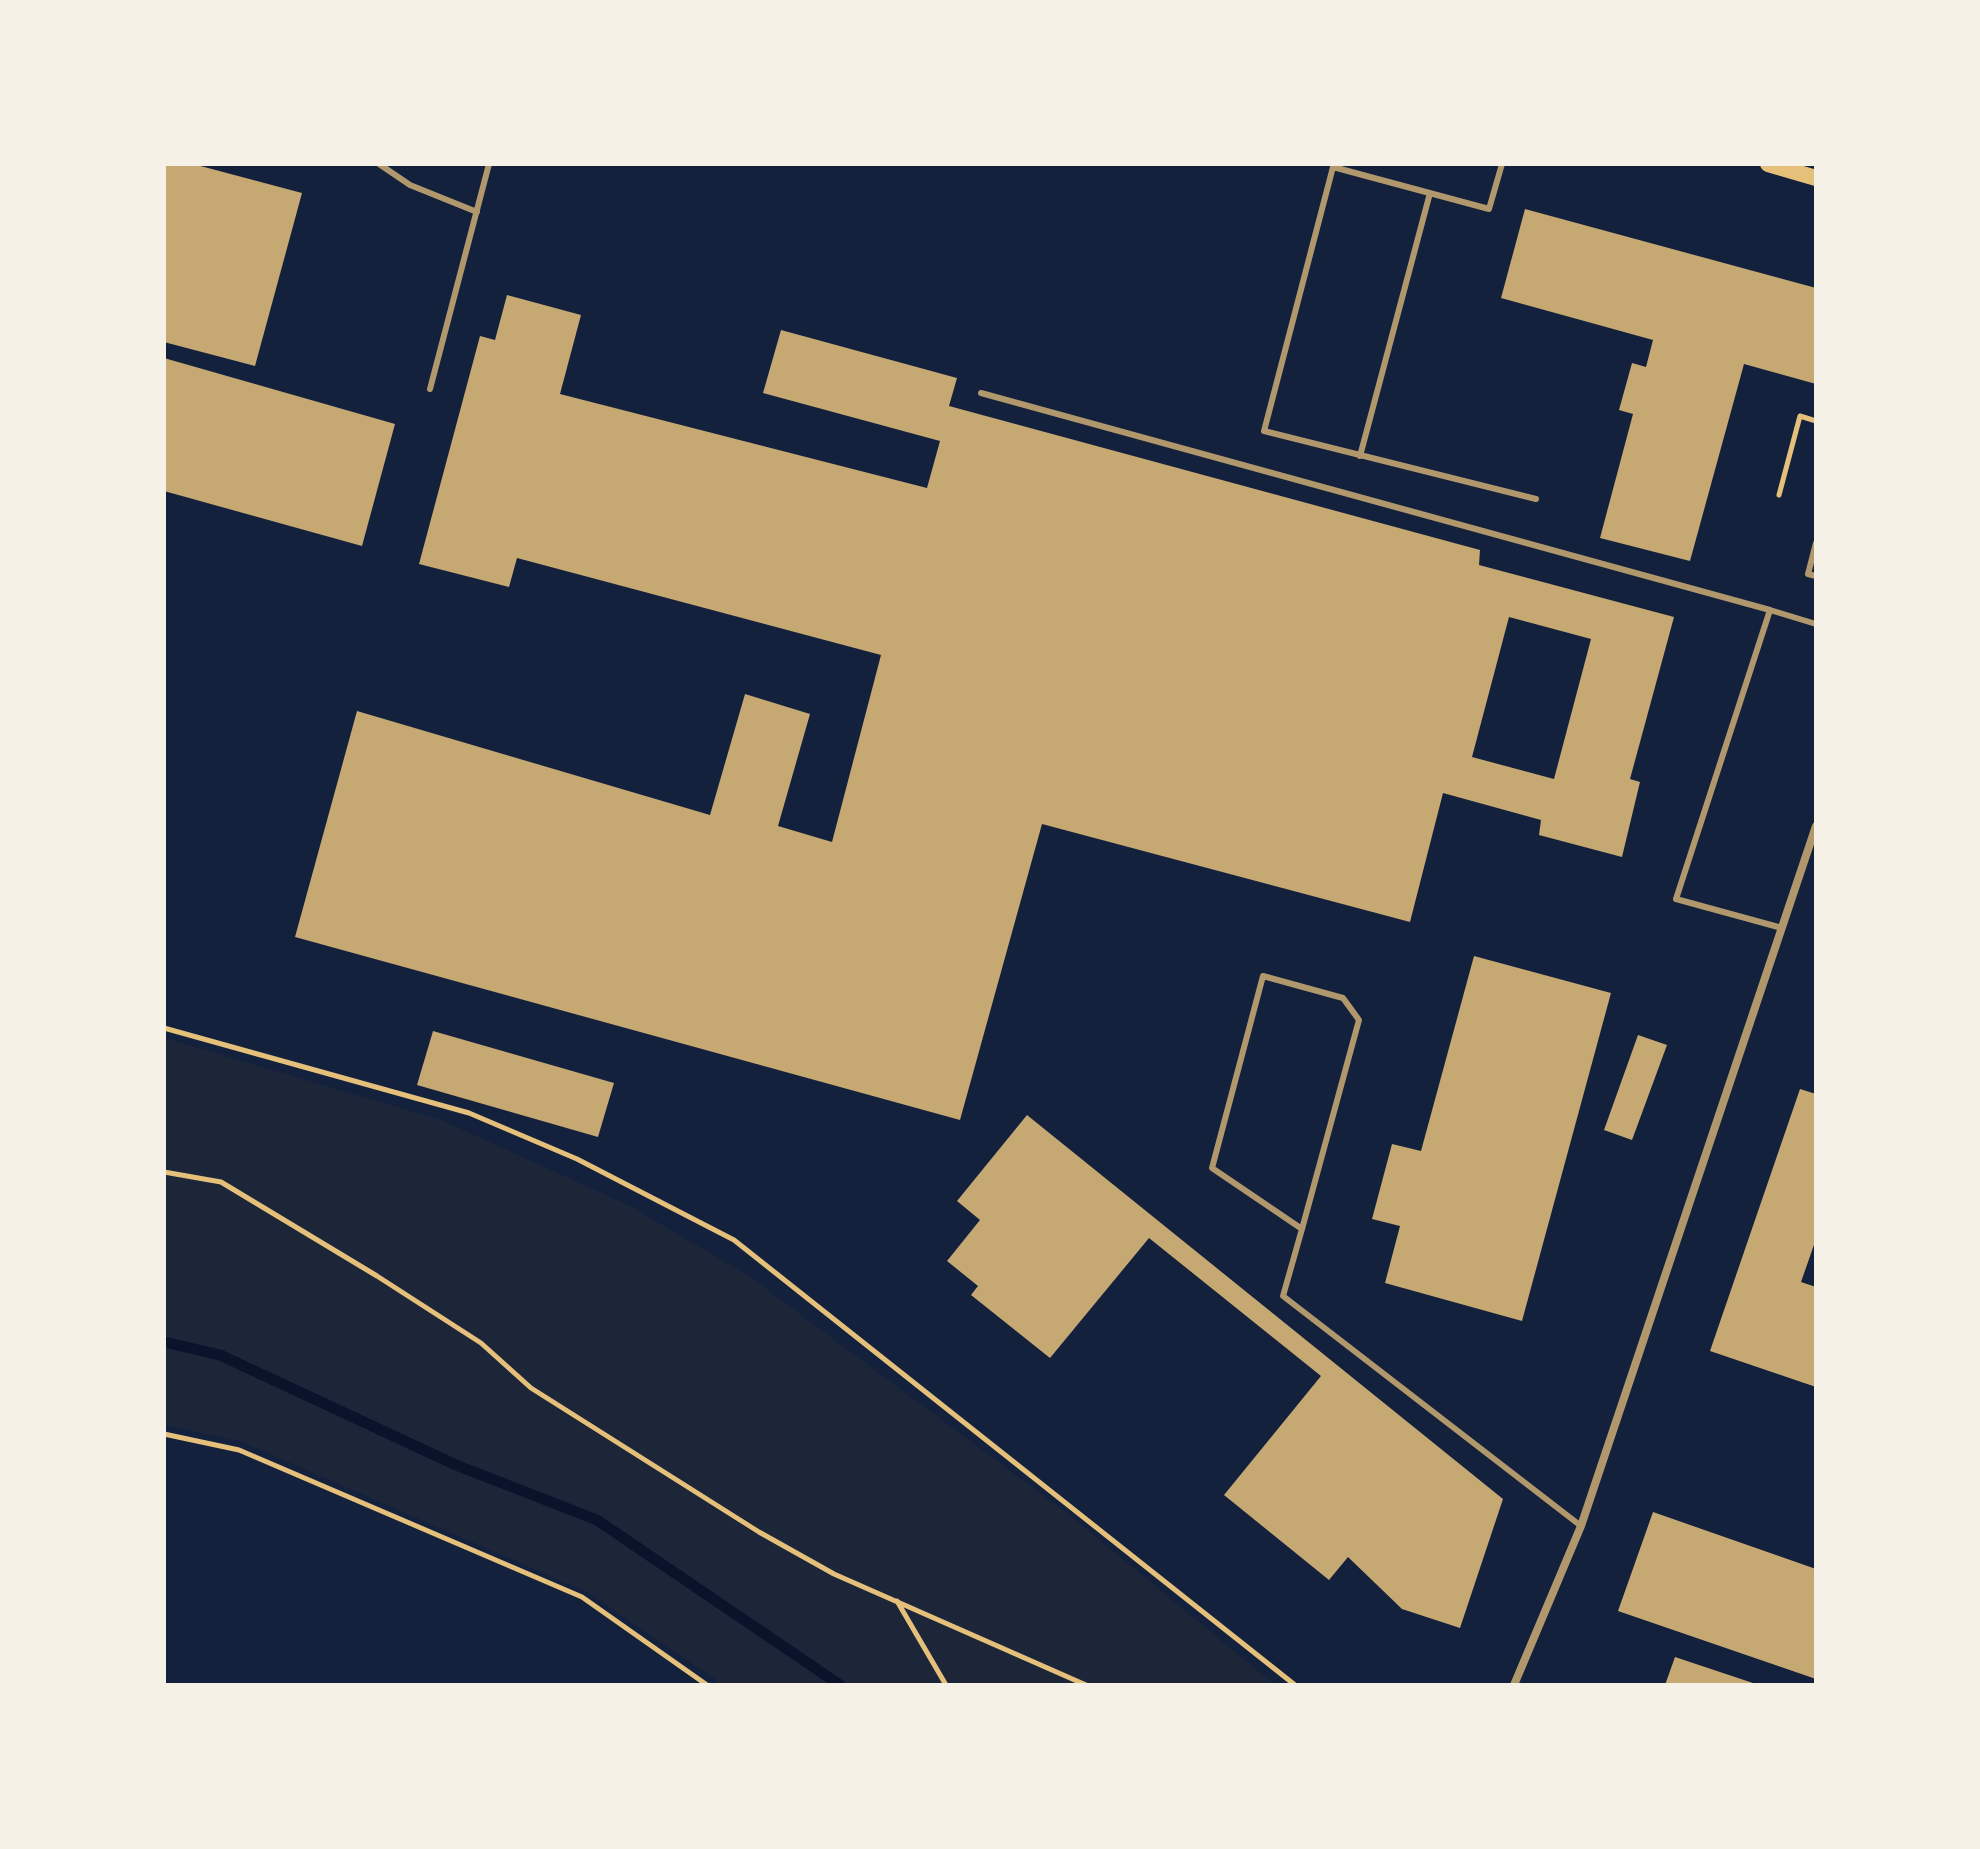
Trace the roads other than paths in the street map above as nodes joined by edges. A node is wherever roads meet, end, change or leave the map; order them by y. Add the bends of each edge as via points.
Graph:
1 (379, 164) edge
2 (489, 164) edge
3 (1502, 164) edge
4 (1768, 164) edge
5 (1816, 178) edge
6 (1430, 193) junction
7 (477, 212) junction
8 (430, 389) dead end
9 (981, 393) dead end
10 (1360, 456) junction
11 (1536, 499) dead end
12 (1816, 543) edge
13 (1816, 576) edge
14 (1770, 610) junction
15 (1816, 624) edge
16 (1816, 826) edge
17 (1782, 928) junction
18 (1302, 1229) junction
19 (1581, 1526) junction
20 (1514, 1685) edge

1 - 7 lane via 410,185
2 - 7 lane
3 - 6 lane via 1489,209
4 - 5 main road
6 - 10 lane
6 - 10 lane via 1333,167 1264,431
7 - 8 lane
9 - 14 lane
10 - 11 lane
12 - 13 lane via 1808,574
14 - 15 lane
14 - 17 lane via 1676,899
16 - 17 street
17 - 19 street
18 - 18 lane via 1359,1020 1343,998 1263,976 1212,1168
18 - 19 lane via 1283,1296
19 - 20 street

